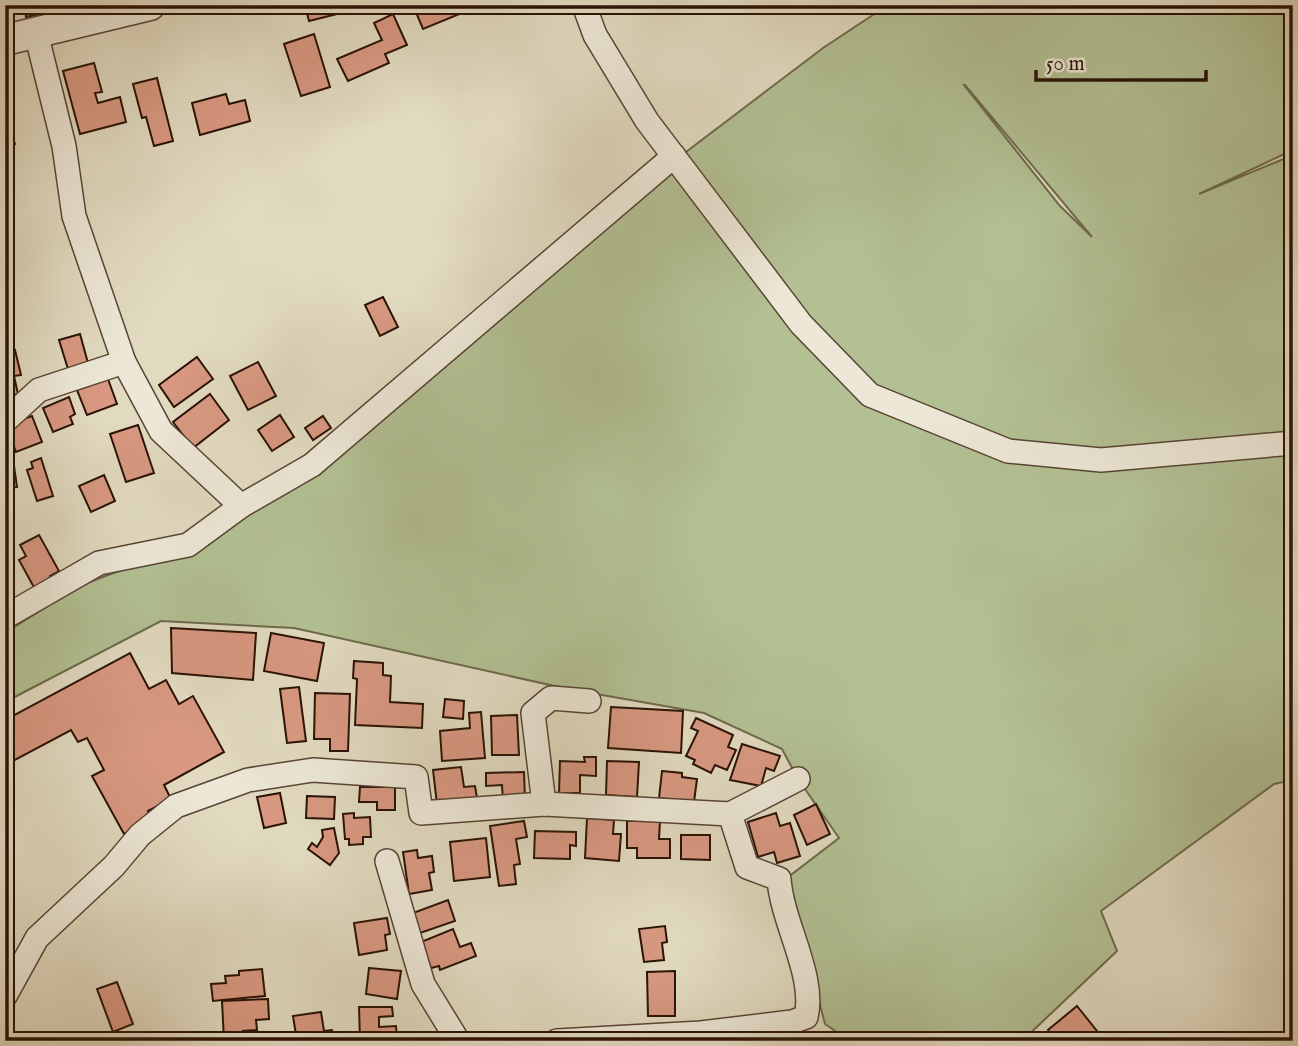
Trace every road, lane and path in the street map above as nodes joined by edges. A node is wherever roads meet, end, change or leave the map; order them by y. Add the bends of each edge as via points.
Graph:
1 (150, 5) edge
2 (583, 5) edge
3 (36, 33) junction
4 (5, 40) edge
5 (674, 156) junction
6 (124, 362) junction
7 (5, 421) edge
8 (1293, 443) edge
9 (241, 506) junction
10 (5, 617) edge
11 (589, 701) dead end
12 (798, 779) dead end
13 (544, 804) junction
14 (730, 814) junction
15 (387, 861) dead end
16 (5, 996) edge
17 (565, 1040) edge
18 (458, 1041) edge

1 - 3 street
2 - 5 street via 647,121
3 - 4 street
3 - 6 street via 64,146 74,216
5 - 8 street via 801,324 870,395 1008,451 1101,460
5 - 9 street via 312,465
6 - 7 street via 39,390
6 - 9 street via 161,431
9 - 10 street via 188,545 99,563
11 - 13 street via 551,698 533,713
12 - 14 street
13 - 14 street
13 - 16 street via 421,813 416,777 313,770 236,785 176,806 140,835 114,866 37,938
14 - 17 street via 747,867 779,878 780,901 811,999 806,1017 701,1033
15 - 18 street via 423,985

